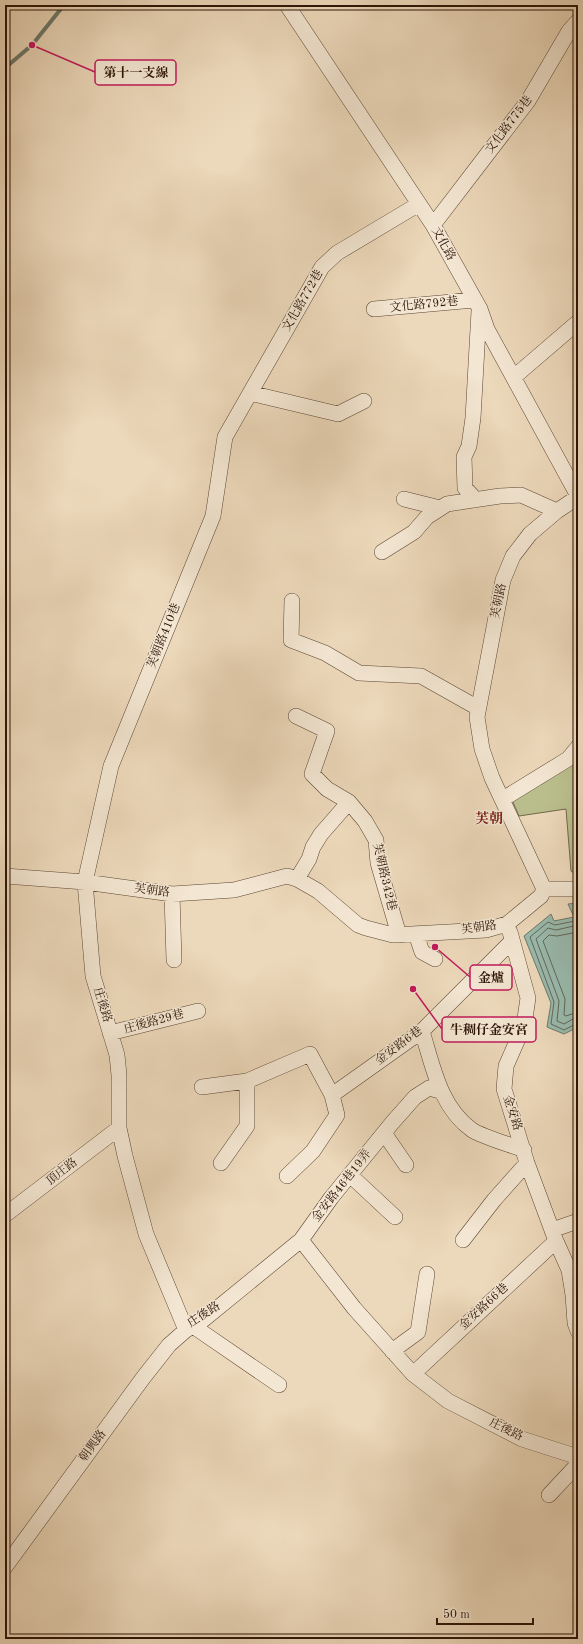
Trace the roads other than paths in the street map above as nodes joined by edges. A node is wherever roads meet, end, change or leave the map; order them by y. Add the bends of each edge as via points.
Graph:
1 (287, 5) edge
2 (578, 21) edge
3 (419, 204) junction
4 (433, 225) junction
5 (477, 304) junction
6 (374, 309) dead end
7 (578, 322) edge
8 (514, 377) junction
9 (250, 393) junction
10 (364, 401) dead end
11 (578, 497) edge
12 (404, 499) dead end
13 (476, 500) junction
14 (440, 508) junction
15 (557, 511) junction
16 (382, 552) dead end
17 (292, 600) dead end
18 (478, 708) junction
19 (296, 716) dead end
20 (578, 747) edge
21 (503, 799) junction
22 (349, 802) junction
23 (5, 876) edge
24 (297, 879) junction
25 (85, 882) junction
26 (544, 889) junction
27 (578, 889) edge
28 (172, 894) junction
29 (507, 924) junction
30 (416, 934) junction
31 (399, 935) junction
32 (512, 941) junction
33 (435, 959) dead end
34 (174, 960) dead end
35 (198, 1011) dead end
36 (422, 1031) junction
37 (110, 1033) junction
38 (247, 1081) junction
39 (202, 1087) dead end
40 (440, 1091) junction
41 (332, 1095) junction
42 (119, 1128) junction
43 (384, 1133) junction
44 (526, 1157) junction
45 (221, 1163) dead end
46 (406, 1165) dead end
47 (350, 1175) junction
48 (287, 1176) dead end
49 (5, 1215) edge
50 (395, 1217) dead end
51 (578, 1221) edge
52 (554, 1235) junction
53 (301, 1240) junction
54 (463, 1240) dead end
55 (427, 1274) dead end
56 (575, 1295) edge
57 (190, 1328) junction
58 (578, 1331) edge
59 (392, 1351) junction
60 (413, 1374) junction
61 (279, 1385) dead end
62 (578, 1457) edge
63 (578, 1464) edge
64 (549, 1496) dead end
65 (5, 1567) edge

1 - 3 street, 文化路
2 - 4 street, 文化路775巷 via 569,31 528,100
3 - 4 street, 文化路
3 - 9 street, 文化路772巷 via 337,253 322,266
4 - 5 street, 文化路
5 - 6 street, 文化路792巷
5 - 8 street, 文化路 via 487,330
5 - 13 street via 473,418 469,446 464,457 465,488
7 - 8 street
8 - 11 street, 文化路
9 - 10 street via 338,414
9 - 25 street, 芙朝路410巷 via 225,437 213,516 111,766
11 - 15 street, 芙朝路
12 - 14 street
13 - 14 street via 447,504
13 - 15 street via 522,495
14 - 16 street via 427,516 414,532
15 - 18 street, 芙朝路 via 530,534 513,556 503,580
17 - 18 street via 291,640 325,653 359,673 421,676
18 - 21 street, 芙朝路 via 482,749 492,778
19 - 22 street, 芙朝路342巷 via 327,731 312,774 327,789
20 - 21 street via 568,759
21 - 26 street, 芙朝路
22 - 24 street via 321,834
22 - 31 street, 芙朝路342巷 via 365,821 376,840 378,863
23 - 25 street, 芙朝路
24 - 28 street, 芙朝路 via 287,876 234,890
24 - 31 street, 芙朝路 via 318,891 358,925
25 - 28 street, 芙朝路
25 - 37 street, 庄後路 via 93,976
26 - 27 street
26 - 29 street, 芙朝路 via 540,896
28 - 34 street
29 - 30 street, 芙朝路 via 486,930
29 - 32 street, 金安路
30 - 31 street, 芙朝路
30 - 33 street via 422,952
32 - 36 street, 金安路6巷
32 - 44 street, 金安路 via 528,998 524,1025 506,1066 504,1089
35 - 37 street, 庄後路29巷
36 - 40 street
36 - 41 street, 金安路6巷
37 - 42 street, 庄後路 via 117,1056 119,1075
38 - 39 street
38 - 41 street via 310,1054
38 - 45 street via 247,1126
40 - 43 street, 金安路46巷19弄 via 429,1088 416,1097
40 - 44 street via 454,1115 473,1131
41 - 48 street via 337,1115 313,1151
42 - 49 street, 頂庄路
42 - 57 street, 庄後路 via 146,1234
43 - 46 street
43 - 47 street, 金安路46巷19弄
44 - 52 street, 金安路
44 - 54 street
47 - 50 street
47 - 53 street, 金安路46巷19弄
51 - 52 street
52 - 56 street, 金安路 via 569,1270
52 - 60 street, 金安路66巷
53 - 57 street, 庄後路
53 - 59 street, 庄後路 via 354,1308
55 - 59 street via 418,1332
56 - 58 street, 金安路 via 575,1323
57 - 61 street
57 - 65 street, 朝興路 via 169,1345 143,1378
59 - 60 street, 庄後路
60 - 62 street, 庄後路 via 448,1401 522,1439
63 - 64 street

